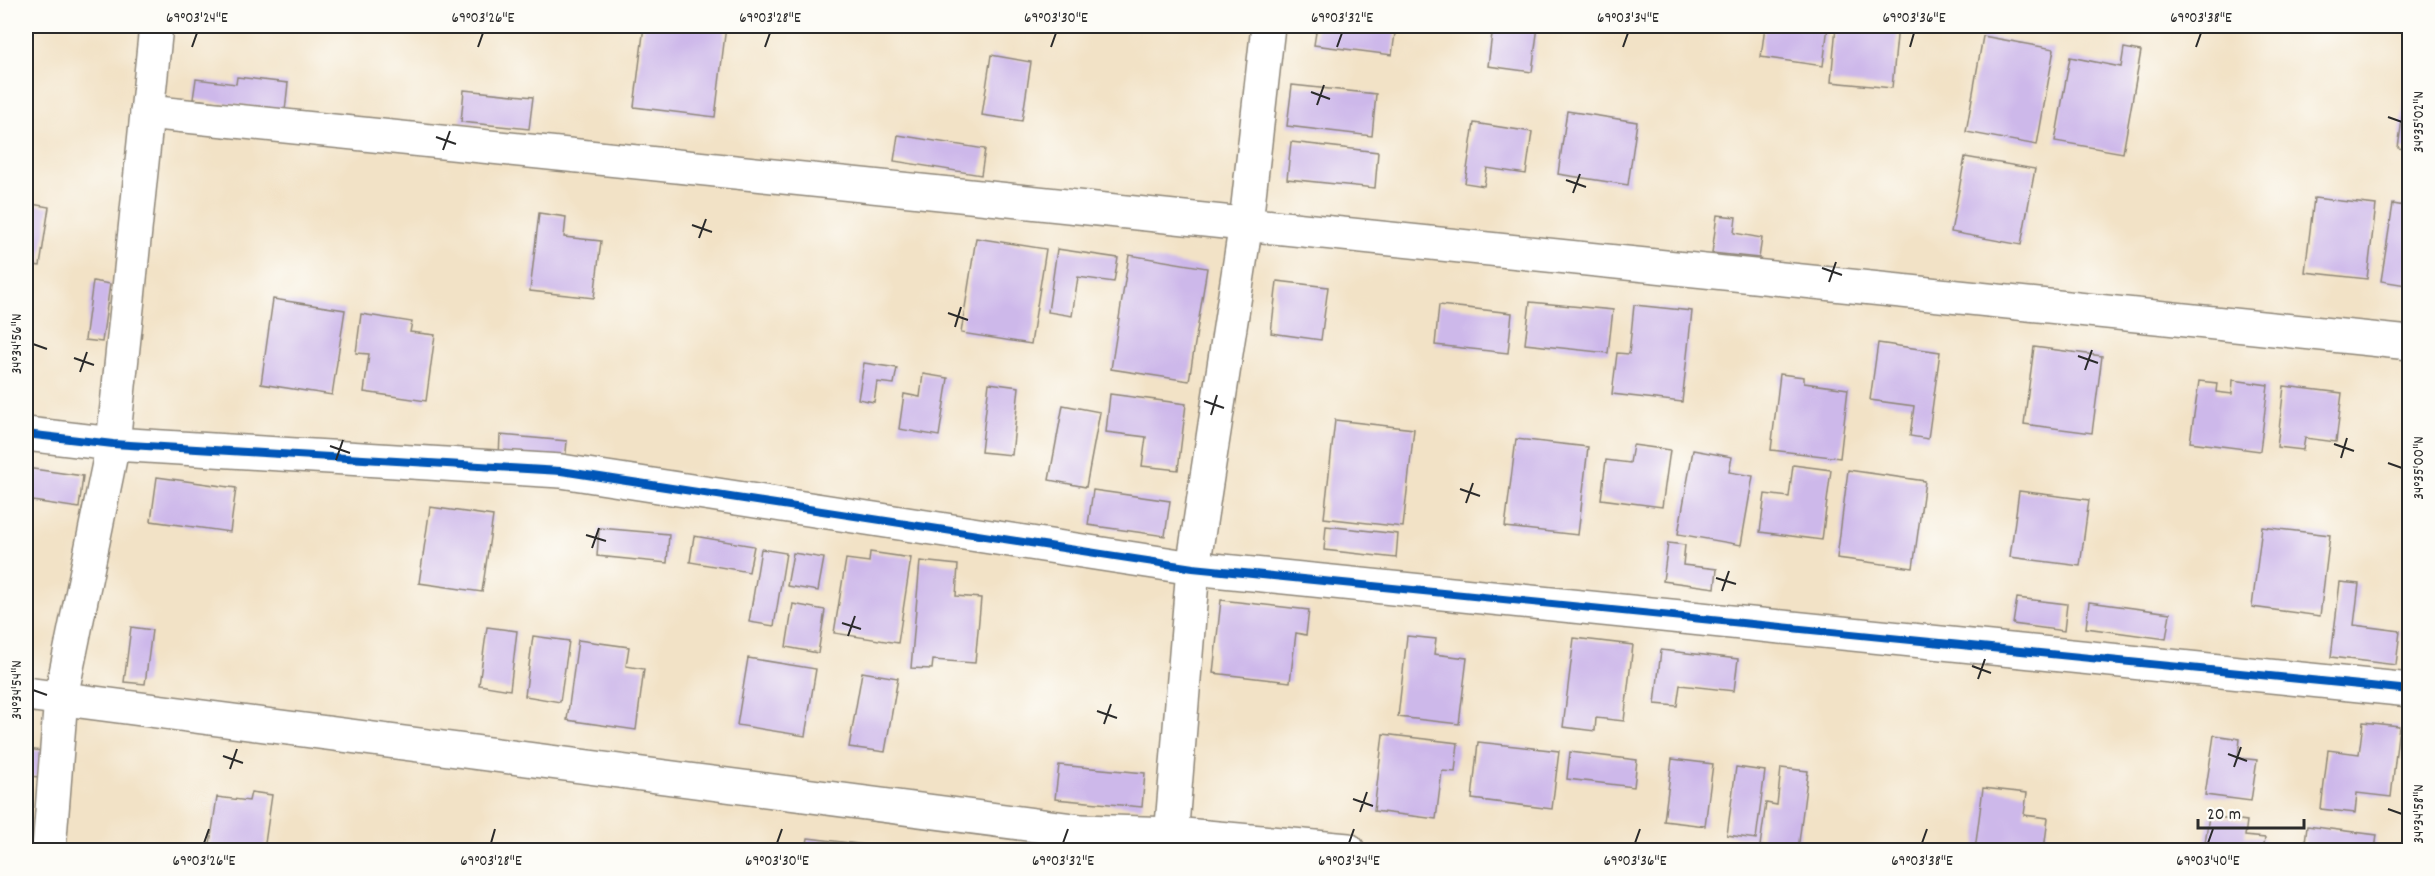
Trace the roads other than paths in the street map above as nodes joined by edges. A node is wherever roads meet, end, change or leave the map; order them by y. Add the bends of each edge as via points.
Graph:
1 (156, 26) edge
2 (1268, 26) edge
3 (147, 112) junction
4 (1246, 223) junction
5 (2409, 343) edge
6 (26, 434) edge
7 (113, 444) junction
8 (1193, 568) junction
9 (2409, 690) edge
10 (26, 694) edge
11 (61, 697) junction
12 (1171, 842) edge
13 (49, 850) edge
14 (1348, 850) edge

1 - 3 street
2 - 4 street
3 - 4 street
3 - 7 street
4 - 5 street
4 - 8 street
6 - 7 street
7 - 8 street via 561,471
7 - 11 street
8 - 9 street
8 - 12 street
10 - 11 street
11 - 12 street
11 - 13 street
12 - 14 street

